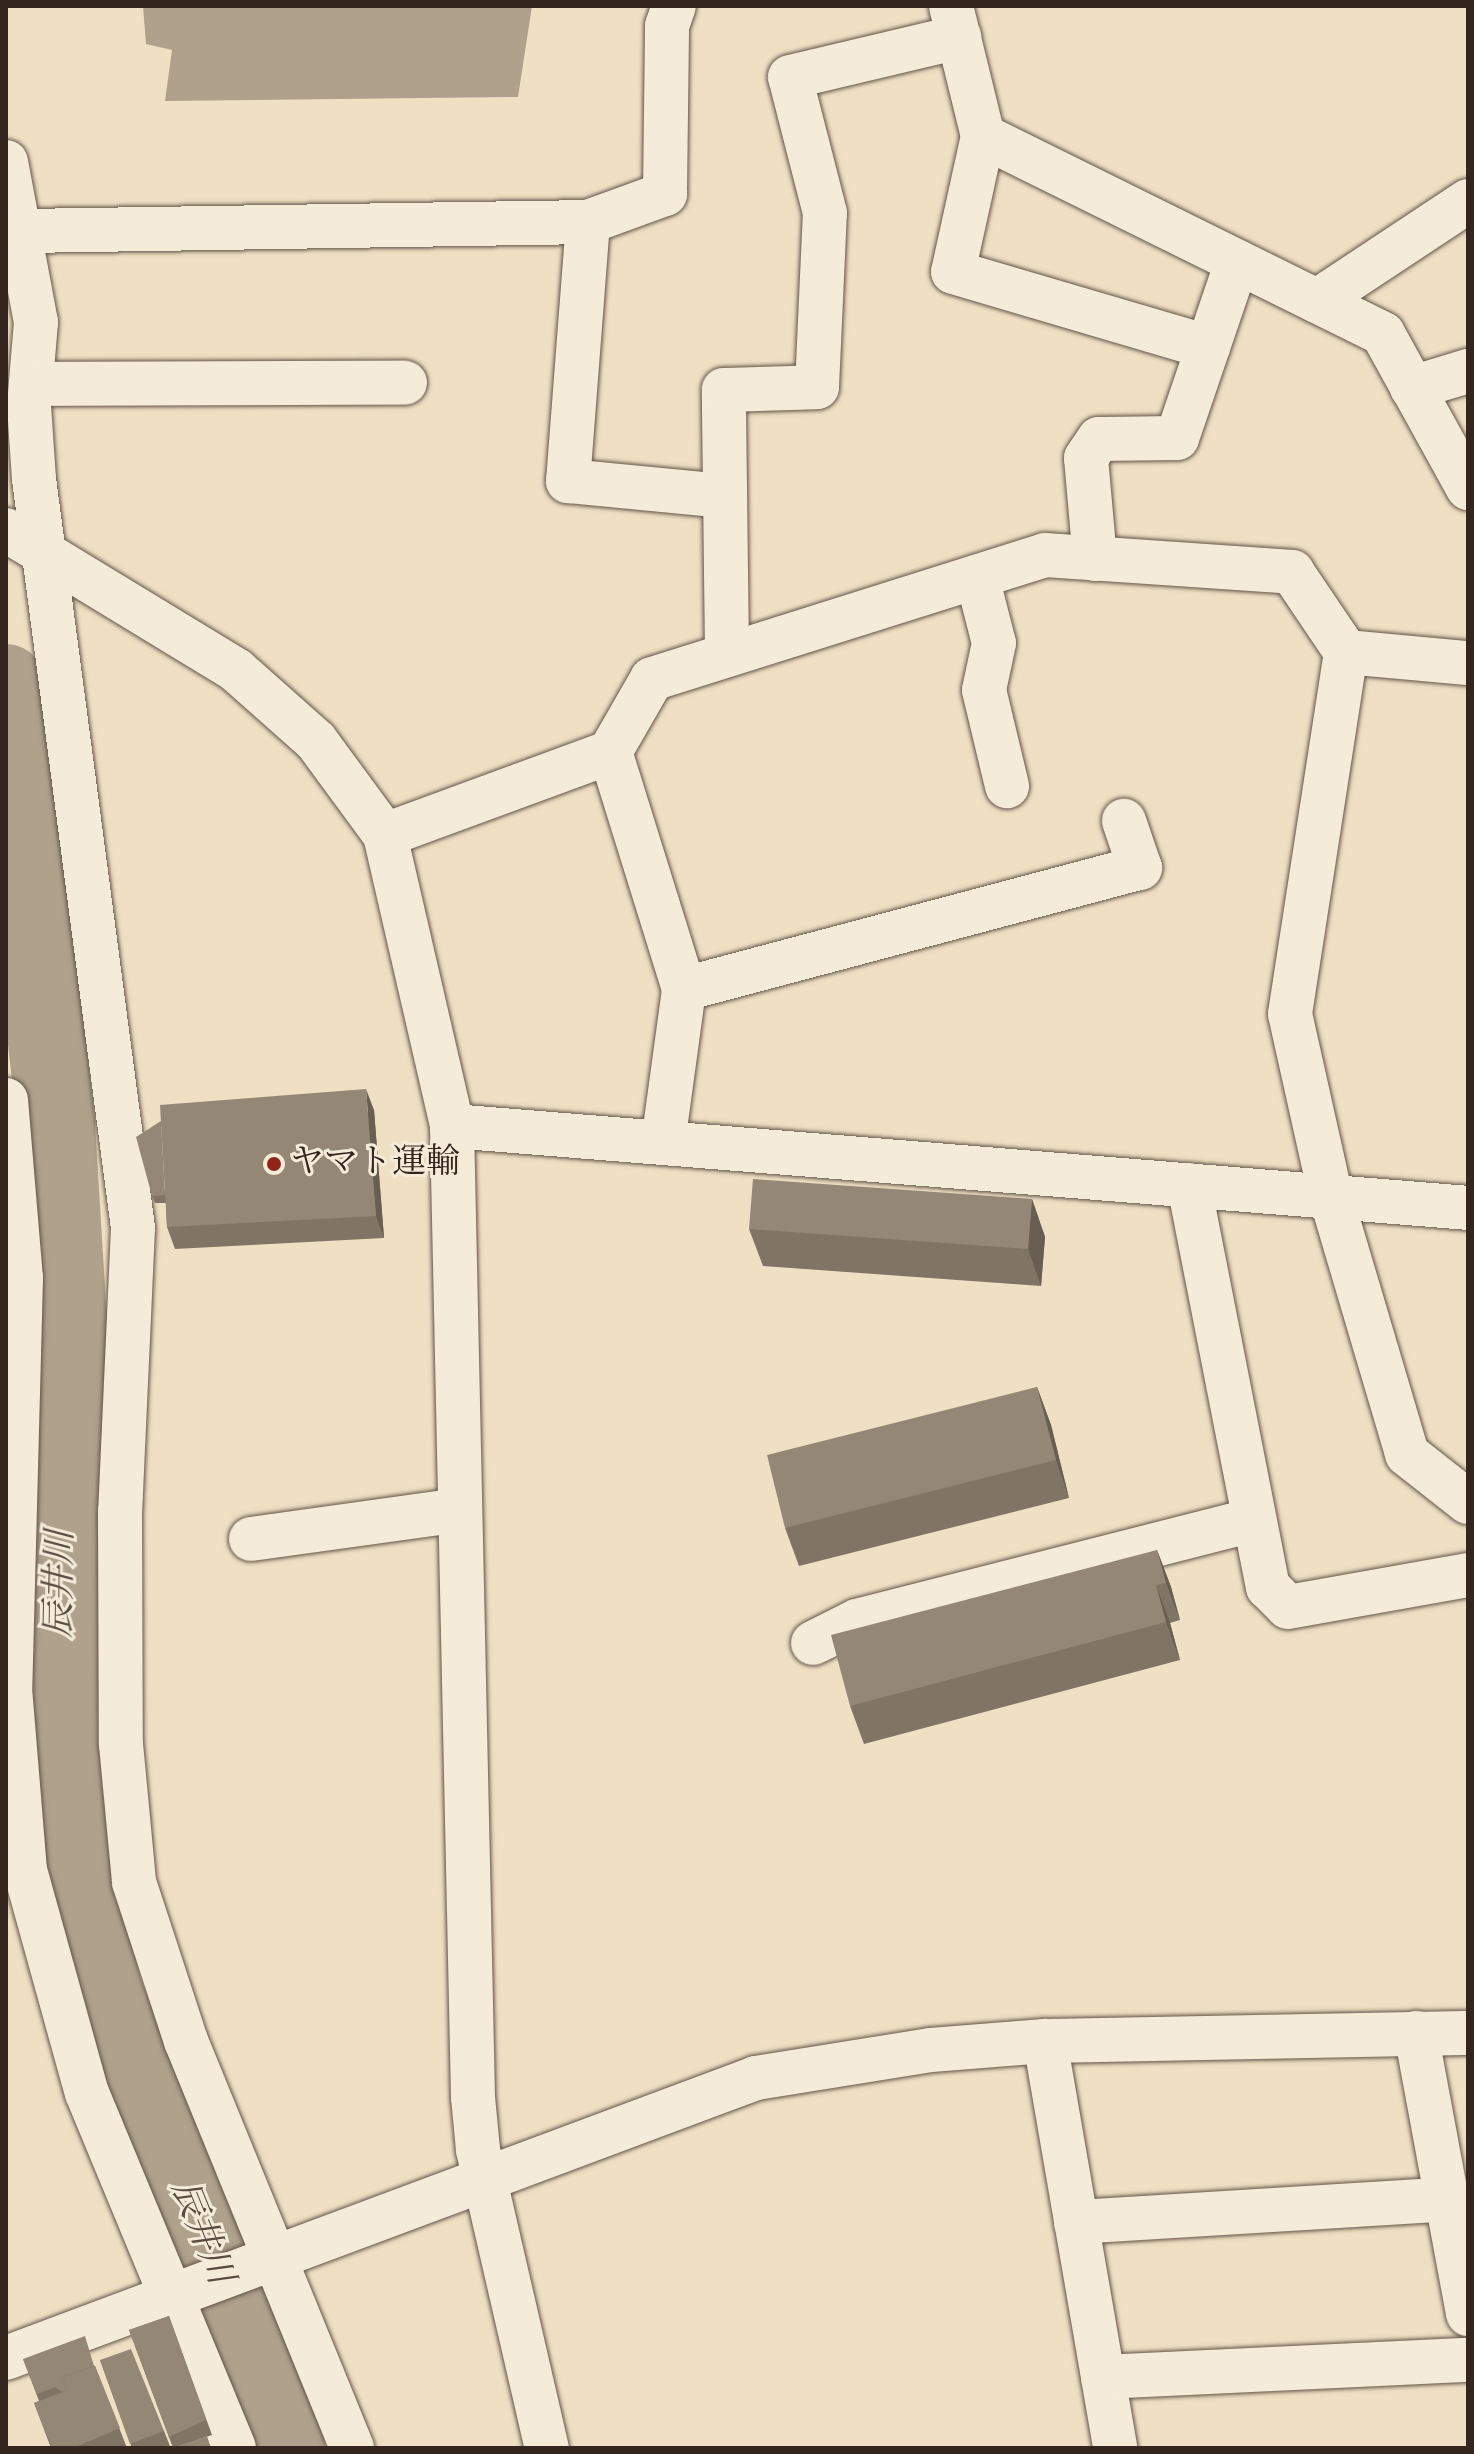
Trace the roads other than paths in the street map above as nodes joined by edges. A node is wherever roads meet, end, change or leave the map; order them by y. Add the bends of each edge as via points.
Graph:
1 (674, 6) edge
2 (955, 22) edge
3 (983, 136) junction
4 (6, 162) edge
5 (1468, 201) edge
6 (588, 222) junction
7 (24, 231) junction
8 (1237, 262) junction
9 (1317, 301) junction
10 (1208, 347) junction
11 (1468, 371) edge
12 (405, 383) dead end
13 (33, 384) junction
14 (1412, 388) junction
15 (1468, 488) edge
16 (724, 496) junction
17 (28, 545) edge
18 (1095, 559) junction
19 (977, 577) junction
20 (1346, 652) junction
21 (727, 653) junction
22 (1468, 663) edge
23 (610, 752) junction
24 (1007, 786) dead end
25 (1124, 821) dead end
26 (385, 835) junction
27 (684, 989) junction
28 (6, 1100) edge
29 (452, 1126) junction
30 (663, 1143) junction
31 (1189, 1185) junction
32 (1331, 1197) junction
33 (1468, 1208) edge
34 (1468, 1502) edge
35 (459, 1510) junction
36 (1252, 1520) junction
37 (251, 1539) dead end
38 (1468, 1575) edge
39 (813, 1643) dead end
40 (1416, 2033) junction
41 (1468, 2033) edge
42 (1045, 2041) junction
43 (487, 2175) junction
44 (1447, 2199) junction
45 (1076, 2222) junction
46 (264, 2258) junction
47 (175, 2293) junction
48 (1468, 2314) edge
49 (6, 2358) edge
50 (1468, 2360) edge
51 (1103, 2377) junction
52 (234, 2448) edge
53 (352, 2448) edge
54 (547, 2448) edge
55 (1115, 2448) edge

1 - 6 street via 667,26 665,194
2 - 3 street
2 - 16 street via 790,77 825,213 817,387 724,390
3 - 8 street
3 - 10 street via 953,272
4 - 7 street
5 - 9 street
6 - 7 street
6 - 16 street via 568,481
7 - 13 street via 36,322
8 - 9 street
8 - 10 street
9 - 14 street via 1383,334
10 - 18 street via 1177,438 1099,439 1086,458
11 - 14 street
12 - 13 street
13 - 17 street
14 - 15 street
16 - 21 street
17 - 26 street via 236,670 316,741
17 - 46 street via 79,847 133,1228 120,1527 121,1744 134,1882
18 - 19 street via 1045,555
18 - 20 street via 1292,572
19 - 21 street
19 - 24 street via 994,643 986,706
20 - 22 street
20 - 32 street via 1290,1014
21 - 23 street via 652,679
23 - 26 street
23 - 27 street
25 - 27 street via 1140,868
26 - 29 street
27 - 30 street
28 - 47 street via 21,1278 10,1688 25,1870 83,2080
29 - 30 street
29 - 35 street
30 - 31 street
31 - 32 street
31 - 36 street
32 - 33 street
32 - 34 street via 1407,1454
35 - 37 street
35 - 43 street via 473,2097
36 - 38 street via 1268,1587 1288,1607
36 - 39 street via 857,1621
40 - 41 street
40 - 42 street
40 - 44 street
42 - 43 street via 931,2050 756,2078
42 - 45 street
43 - 46 street
43 - 54 street
44 - 45 street
44 - 48 street
45 - 51 street
46 - 47 street
46 - 53 street
47 - 49 street
47 - 52 street
50 - 51 street
51 - 55 street

